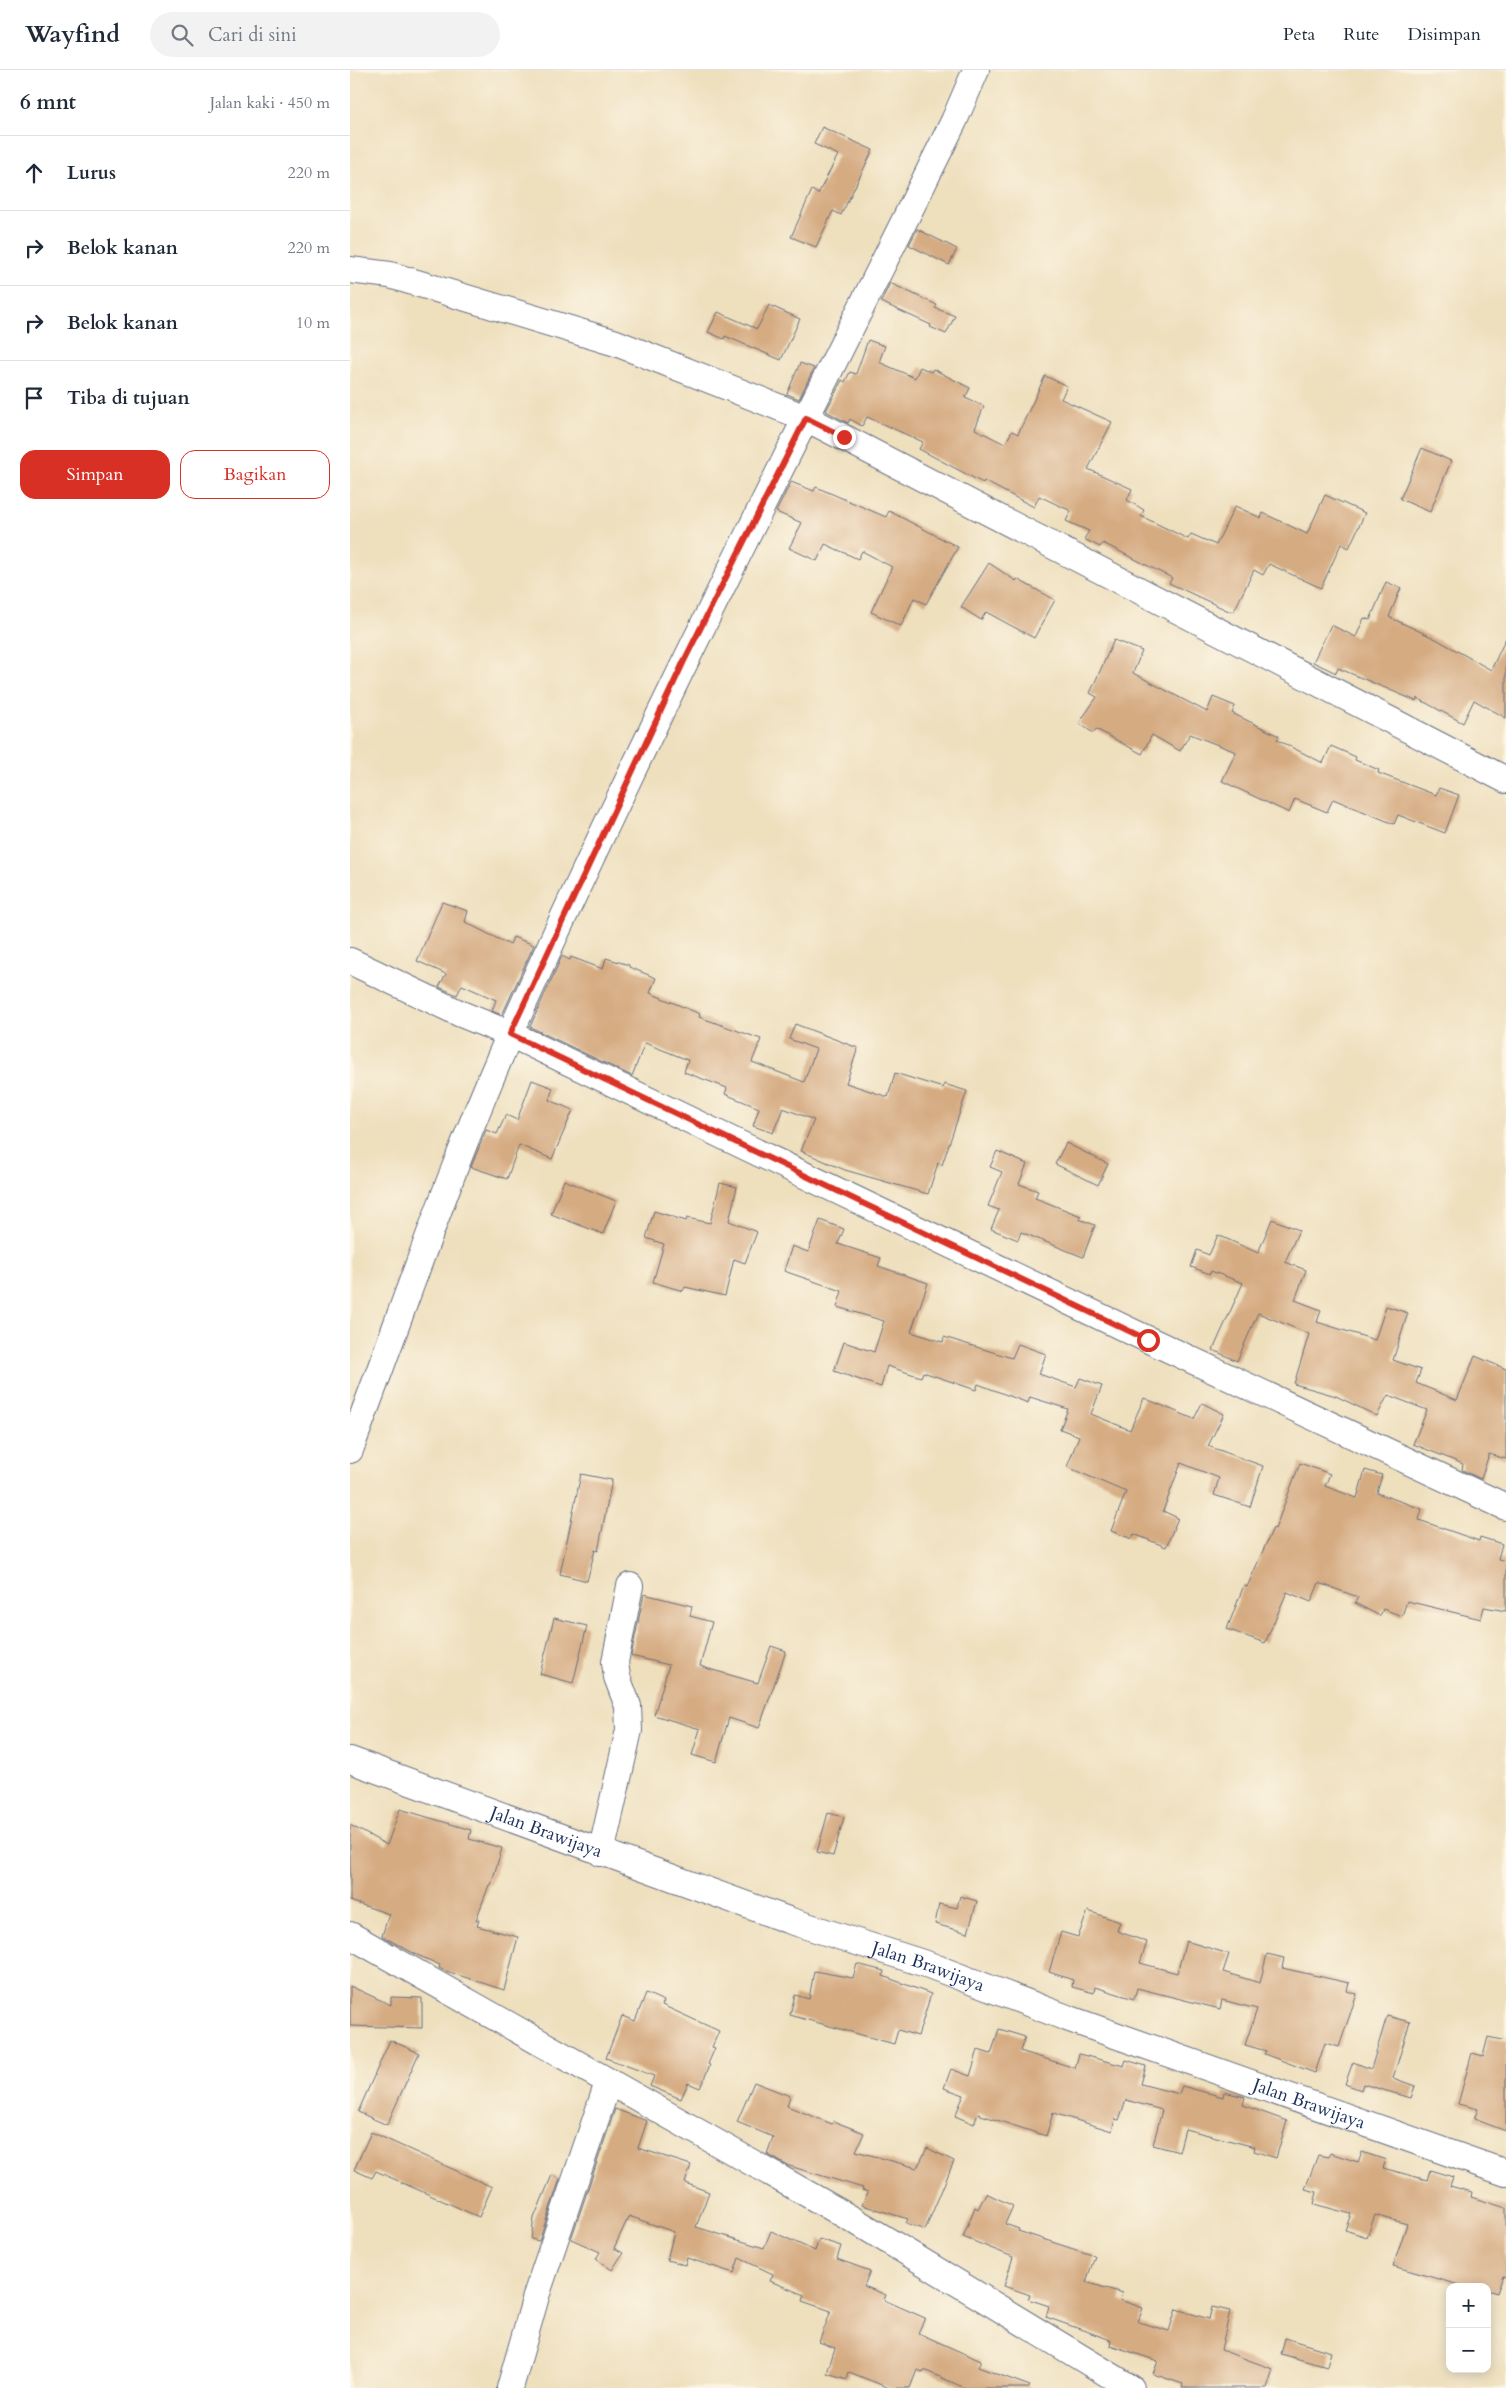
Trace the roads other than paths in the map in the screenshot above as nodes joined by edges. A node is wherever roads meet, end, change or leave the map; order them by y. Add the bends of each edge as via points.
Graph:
1 (976, 70) edge
2 (350, 270) edge
3 (806, 418) junction
4 (1506, 780) edge
5 (350, 961) edge
6 (510, 1034) junction
7 (350, 1450) edge
8 (1506, 1507) edge
9 (630, 1586) dead end
10 (350, 1760) edge
11 (601, 1853) junction
12 (350, 1935) edge
13 (608, 2083) junction
14 (1506, 2173) edge
15 (510, 2388) edge
16 (1131, 2388) edge

1 - 3 street via 954,121
2 - 3 street via 390,275 616,343
3 - 4 street
3 - 6 street via 684,661
5 - 6 street
6 - 7 street via 470,1131
6 - 8 street via 1140,1336
9 - 11 street via 615,1662 628,1706 629,1730
10 - 11 street, Jalan Brawijaya
11 - 14 street, Jalan Brawijaya via 788,1920 930,1965 1067,2018
12 - 13 street
13 - 15 street via 537,2292
13 - 16 street via 857,2222

